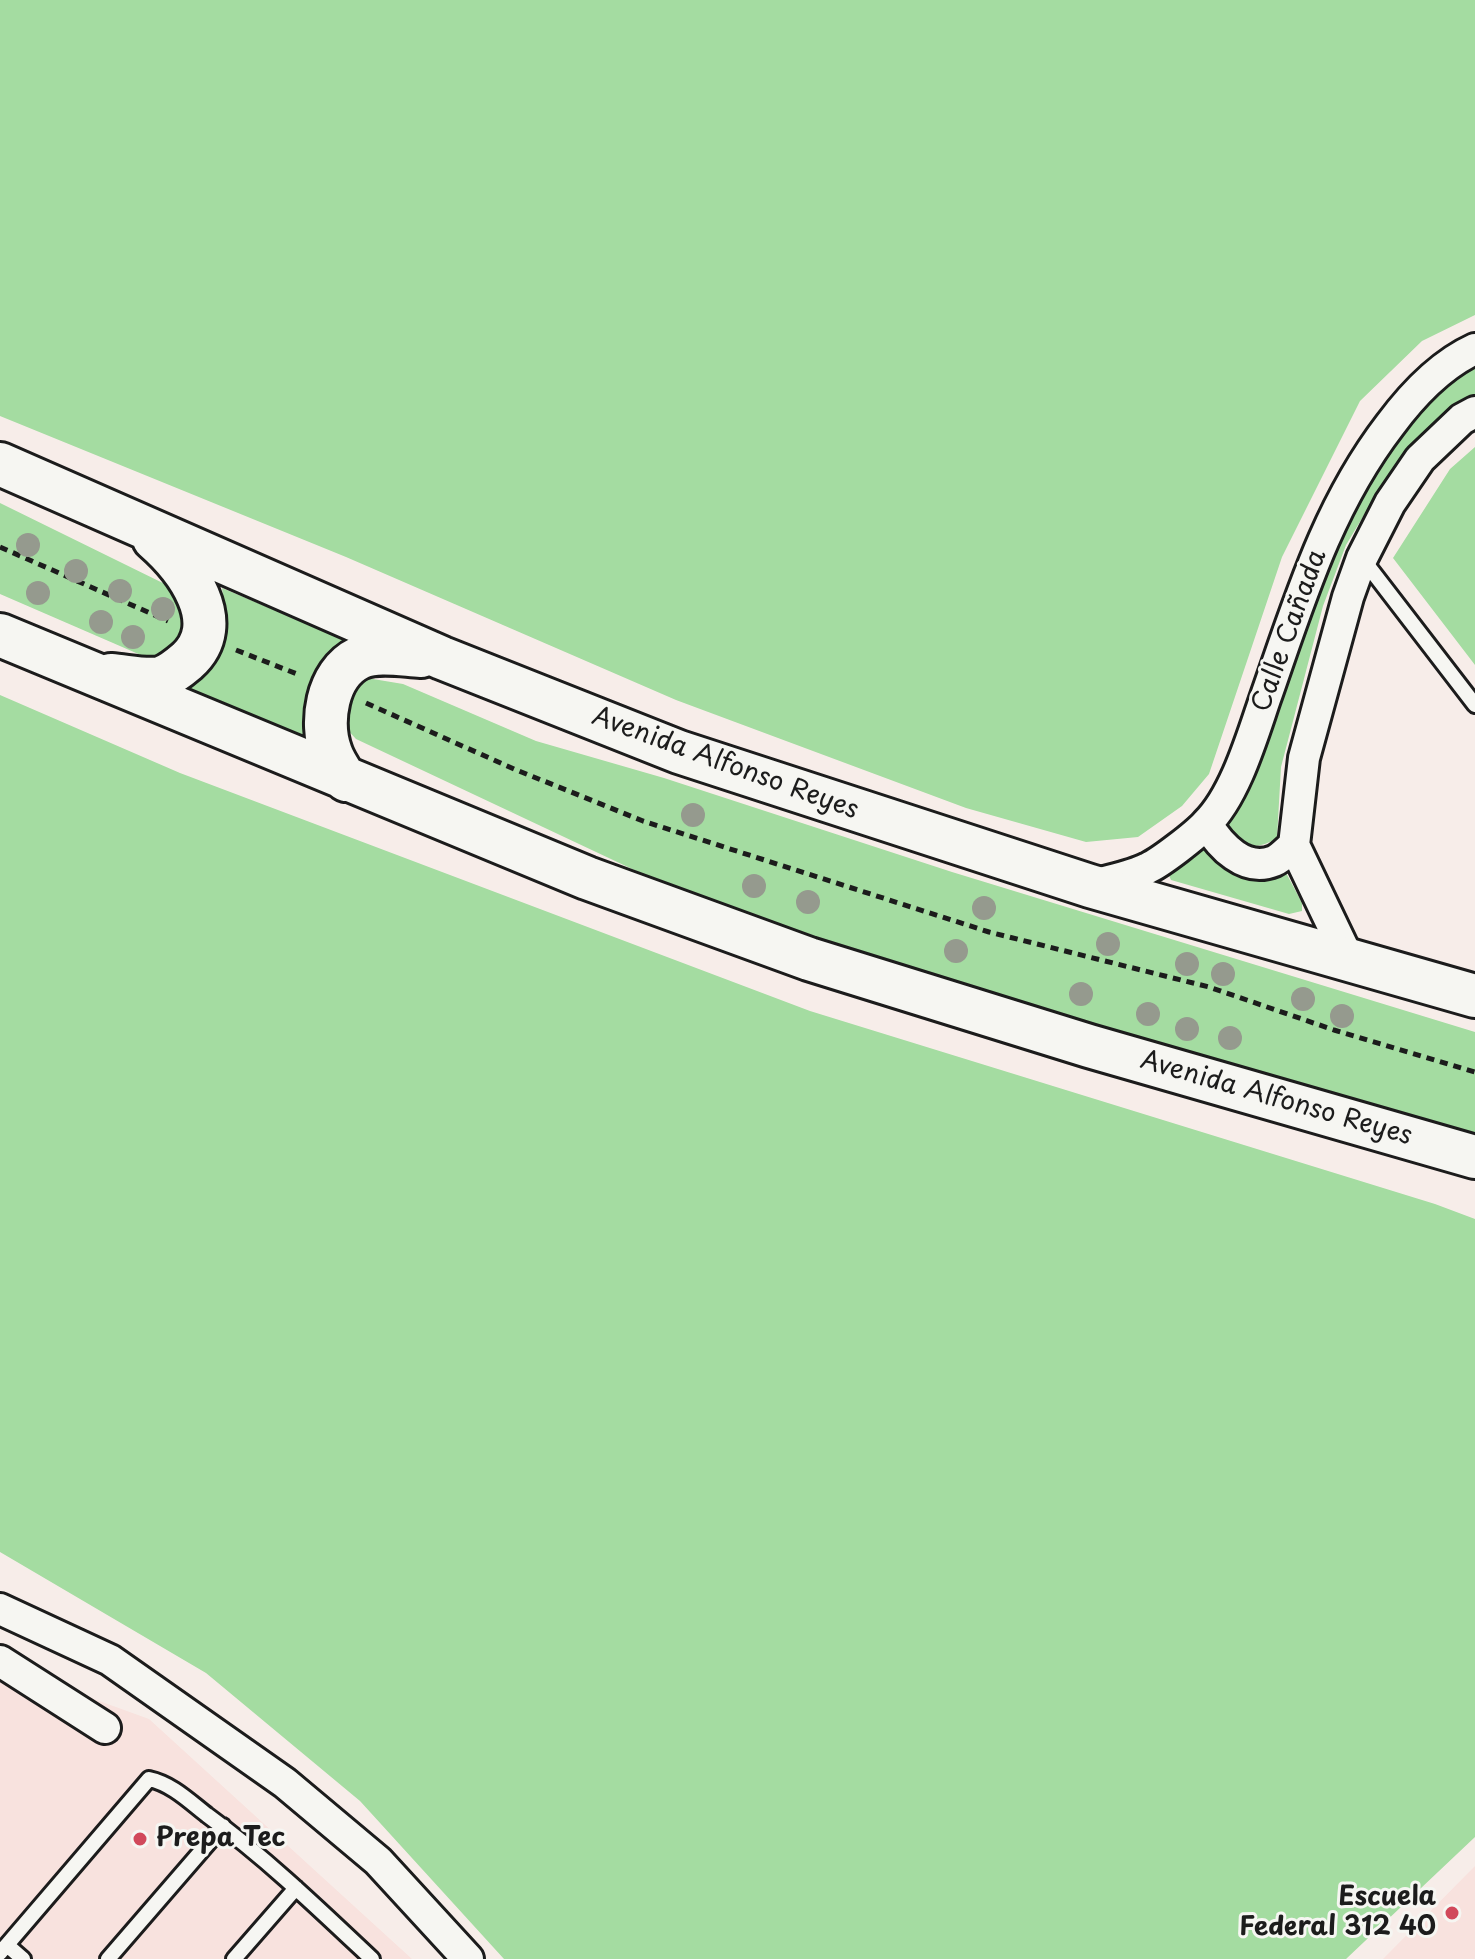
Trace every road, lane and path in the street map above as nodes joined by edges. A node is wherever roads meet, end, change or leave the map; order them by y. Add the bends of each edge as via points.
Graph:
1 (1475, 349) edge
2 (1475, 412) edge
3 (0, 464) edge
4 (139, 526) junction
5 (0, 547) edge
6 (1362, 558) junction
7 (0, 635) edge
8 (203, 637) junction
9 (442, 658) junction
10 (90, 674) junction
11 (333, 689) junction
12 (1475, 705) edge
13 (346, 780) junction
14 (1207, 824) junction
15 (1294, 845) junction
16 (1090, 886) junction
17 (1349, 960) junction
18 (1469, 990) edge
19 (1475, 1072) edge
20 (1475, 1157) edge
21 (13, 1614) edge
22 (4, 1663) edge
23 (105, 1728) dead end
24 (223, 1826) junction
25 (296, 1888) junction
26 (3, 1949) edge
27 (23, 1959) edge
28 (108, 1959) edge
29 (234, 1959) edge
30 (372, 1959) edge
31 (468, 1959) edge

1 - 14 street, Calle Cañada via 1421,388 1352,479 1302,593 1234,782
2 - 6 street, Calle Cañada via 1420,459
3 - 4 main road, Avenida Alfonso Reyes
4 - 8 main road via 192,580 204,616
4 - 9 main road, Avenida Alfonso Reyes
5 - 8 path
6 - 12 lane
6 - 15 street, Calle Cañada via 1304,758
7 - 10 main road, Avenida Alfonso Reyes
8 - 10 main road via 193,656 161,678
8 - 11 path
9 - 11 main road via 359,658 341,673
9 - 16 main road, Avenida Alfonso Reyes via 679,752
10 - 13 main road, Avenida Alfonso Reyes
11 - 13 main road via 326,733
11 - 19 path via 643,821 989,932 1209,987
13 - 20 main road, Avenida Alfonso Reyes via 587,878 809,959
14 - 15 street via 1223,848 1257,863 1274,861
14 - 16 street, Calle Cañada via 1149,868
15 - 17 street
16 - 17 main road, Avenida Alfonso Reyes
17 - 18 main road, Avenida Alfonso Reyes
21 - 22 street
21 - 31 street via 110,1660 285,1783 378,1861
22 - 23 street
24 - 25 lane
24 - 26 lane via 172,1788 149,1779
24 - 28 lane
25 - 29 lane
25 - 30 lane
26 - 27 lane

